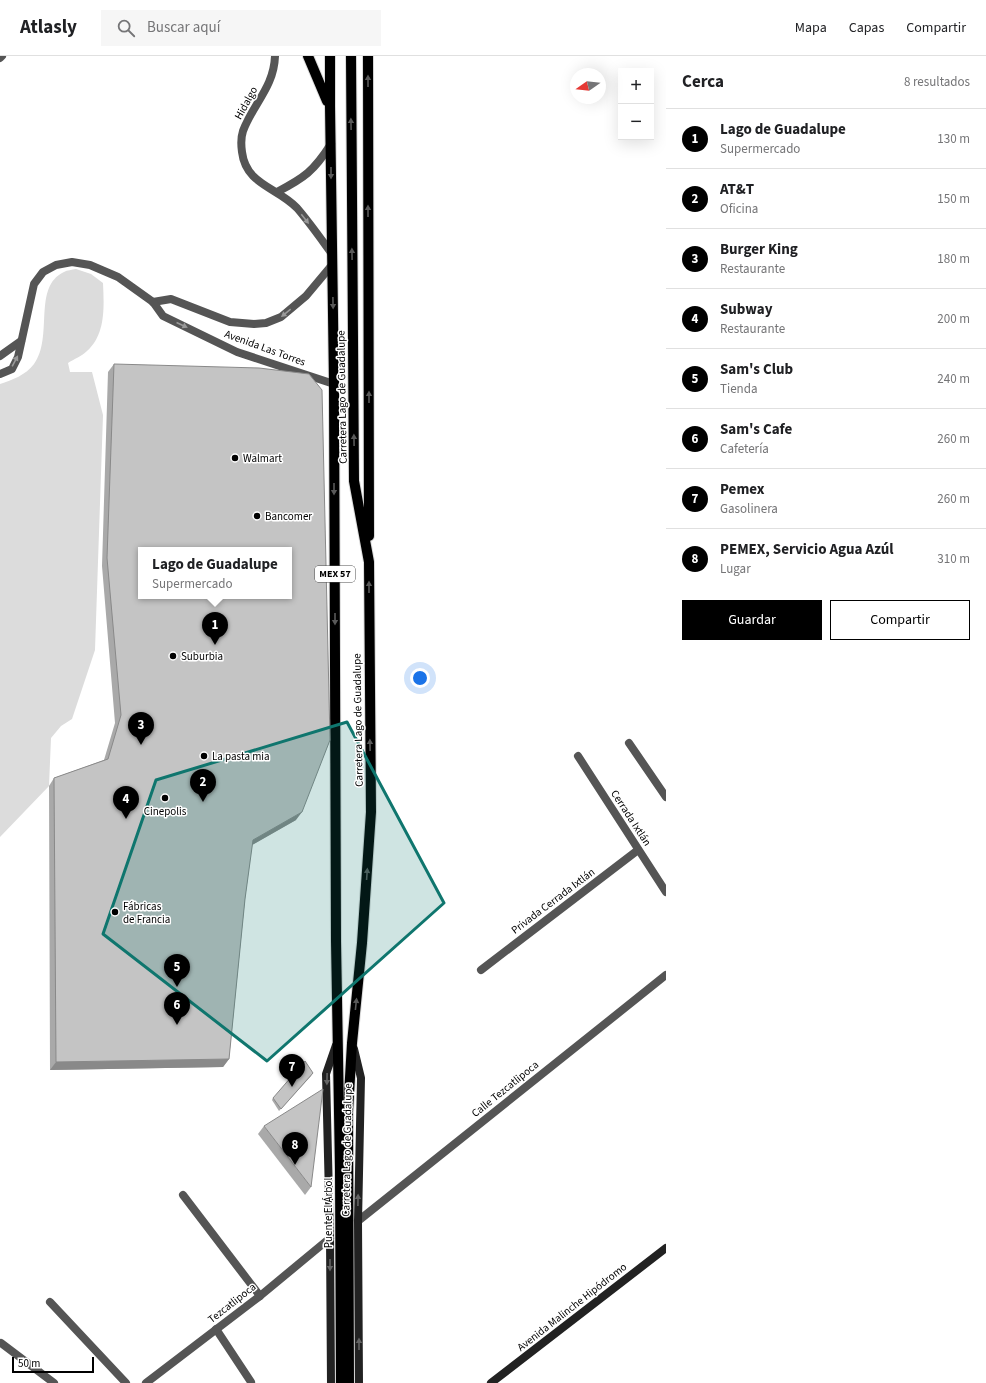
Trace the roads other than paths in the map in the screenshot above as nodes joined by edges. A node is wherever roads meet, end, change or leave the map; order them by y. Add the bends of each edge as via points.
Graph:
1 (275, 56) edge
2 (308, 56) edge
3 (330, 56) edge
4 (350, 56) edge
5 (368, 56) edge
6 (330, 106) junction
7 (331, 144) junction
8 (277, 192) junction
9 (332, 260) junction
10 (153, 302) junction
11 (21, 341) junction
12 (0, 356) edge
13 (0, 374) edge
14 (334, 384) junction
15 (369, 562) junction
16 (629, 743) dead end
17 (578, 756) dead end
18 (666, 797) edge
19 (638, 850) junction
20 (666, 892) edge
21 (481, 970) dead end
22 (666, 976) edge
23 (337, 1042) junction
24 (352, 1043) junction
25 (344, 1150) junction
26 (183, 1195) dead end
27 (358, 1221) junction
28 (330, 1238) junction
29 (666, 1248) edge
30 (260, 1296) junction
31 (50, 1302) dead end
32 (216, 1329) junction
33 (1, 1344) dead end
34 (151, 1382) edge
35 (251, 1382) edge
36 (54, 1383) edge
37 (126, 1383) edge
38 (331, 1383) edge
39 (341, 1383) edge
40 (349, 1383) edge
41 (359, 1383) edge
42 (491, 1383) edge

1 - 8 street, Hidalgo via 268,86 246,125 241,146 242,159 248,171 257,181
2 - 6 main road
3 - 6 main road, Carretera Lago de Guadalupe
15 -> 4 main road, Carretera Lago de Guadalupe / MEX 57 via 354,481
15 -> 5 main road
6 - 7 main road, Carretera Lago de Guadalupe / MEX 57
7 - 8 street via 321,161 310,172
7 -> 9 main road, Carretera Lago de Guadalupe / MEX 57
8 -> 9 street, Hidalgo via 296,208
9 -> 10 street, Avenida Las Torres via 306,296 281,317 266,323 230,322 171,299
9 -> 14 main road, Carretera Lago de Guadalupe / MEX 57
10 - 11 street, Avenida Las Torres via 118,278 90,265 72,262 56,265 43,272 34,284
10 -> 14 street, Avenida Las Torres via 163,316 237,352
11 - 12 street
13 -> 11 street, Avenida Las Torres via 12,369 18,357
14 -> 23 main road, Carretera Lago de Guadalupe / MEX 57
24 -> 15 main road, Carretera Lago de Guadalupe / MEX 57 via 371,812
16 - 18 street
17 - 19 street, Cerrada Ixtlán
19 - 20 street, Cerrada Ixtlán
19 - 21 street, Privada Cerrada Ixtlán
22 - 27 street, Calle Tezcatlipoca
23 - 25 main road, Puente El Árbol
23 -> 28 street, Carretera Lago de Guadalupe / MEX 57 via 326,1074
24 - 25 main road, Puente El Árbol
27 -> 24 street, Carretera Lago de Guadalupe / MEX 57 via 361,1078
25 - 39 main road, Puente El Árbol
25 - 40 main road, Puente El Árbol
26 - 30 street
41 -> 27 street, Carretera Lago de Guadalupe / MEX 57
28 - 30 street, Tezcatlipoca
28 -> 38 street, Carretera Lago de Guadalupe / MEX 57
29 - 42 street, Avenida Malinche Hipódromo
30 - 32 street, Tezcatlipoca
31 - 37 street
32 - 34 street, Tezcatlipoca
32 - 35 street
33 - 36 street

